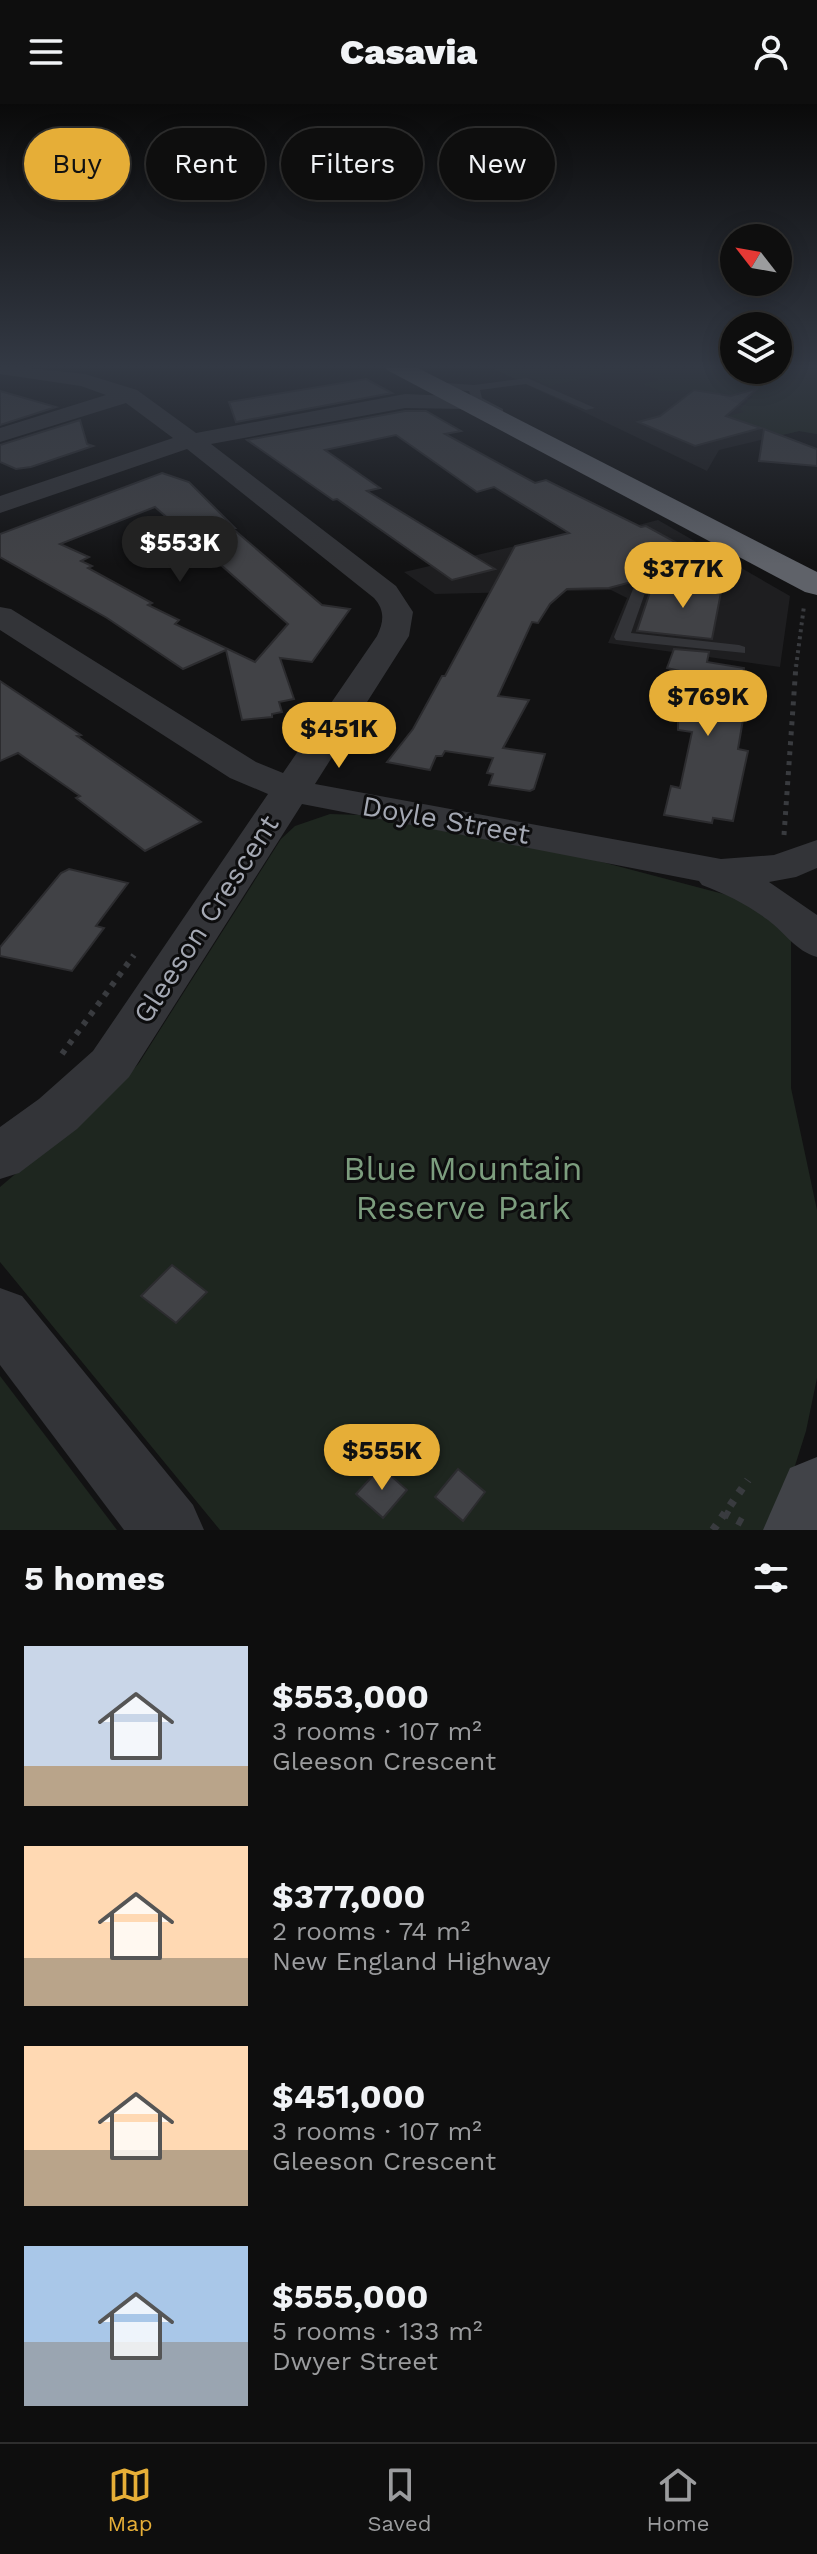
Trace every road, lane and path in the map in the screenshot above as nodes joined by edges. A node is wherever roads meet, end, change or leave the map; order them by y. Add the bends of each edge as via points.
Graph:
1 (179, 432) edge
2 (242, 432) edge
3 (524, 432) edge
4 (546, 432) edge
5 (192, 441) junction
6 (0, 505) edge
7 (817, 561) edge
8 (703, 570) dead end
9 (811, 590) edge
10 (0, 616) edge
11 (739, 650) dead end
12 (291, 790) junction
13 (797, 849) edge
14 (698, 869) junction
15 (817, 942) edge
16 (0, 1157) edge
17 (0, 1316) edge
18 (782, 1488) edge
19 (724, 1513) junction
20 (168, 1530) edge
21 (713, 1530) edge
22 (754, 1530) edge
23 (802, 1530) edge

1 - 5 street, Gleeson Crescent
2 - 5 street
3 - 9 highway
4 - 7 highway
5 - 6 street
5 - 12 street, Gleeson Crescent via 385,592 399,611 393,636
8 - 11 lane via 640,587 622,637
9 - 13 path via 796,669 783,838
10 - 12 street, Doyle Street via 224,759
12 - 14 street, Doyle Street
12 - 16 street, Gleeson Crescent via 111,1064 58,1114
13 - 14 street, Doyle Street via 801,862 763,871
14 - 15 street, Doyle Street via 768,899
17 - 20 street
18 - 19 path
18 - 23 main road
19 - 21 path
19 - 22 path

